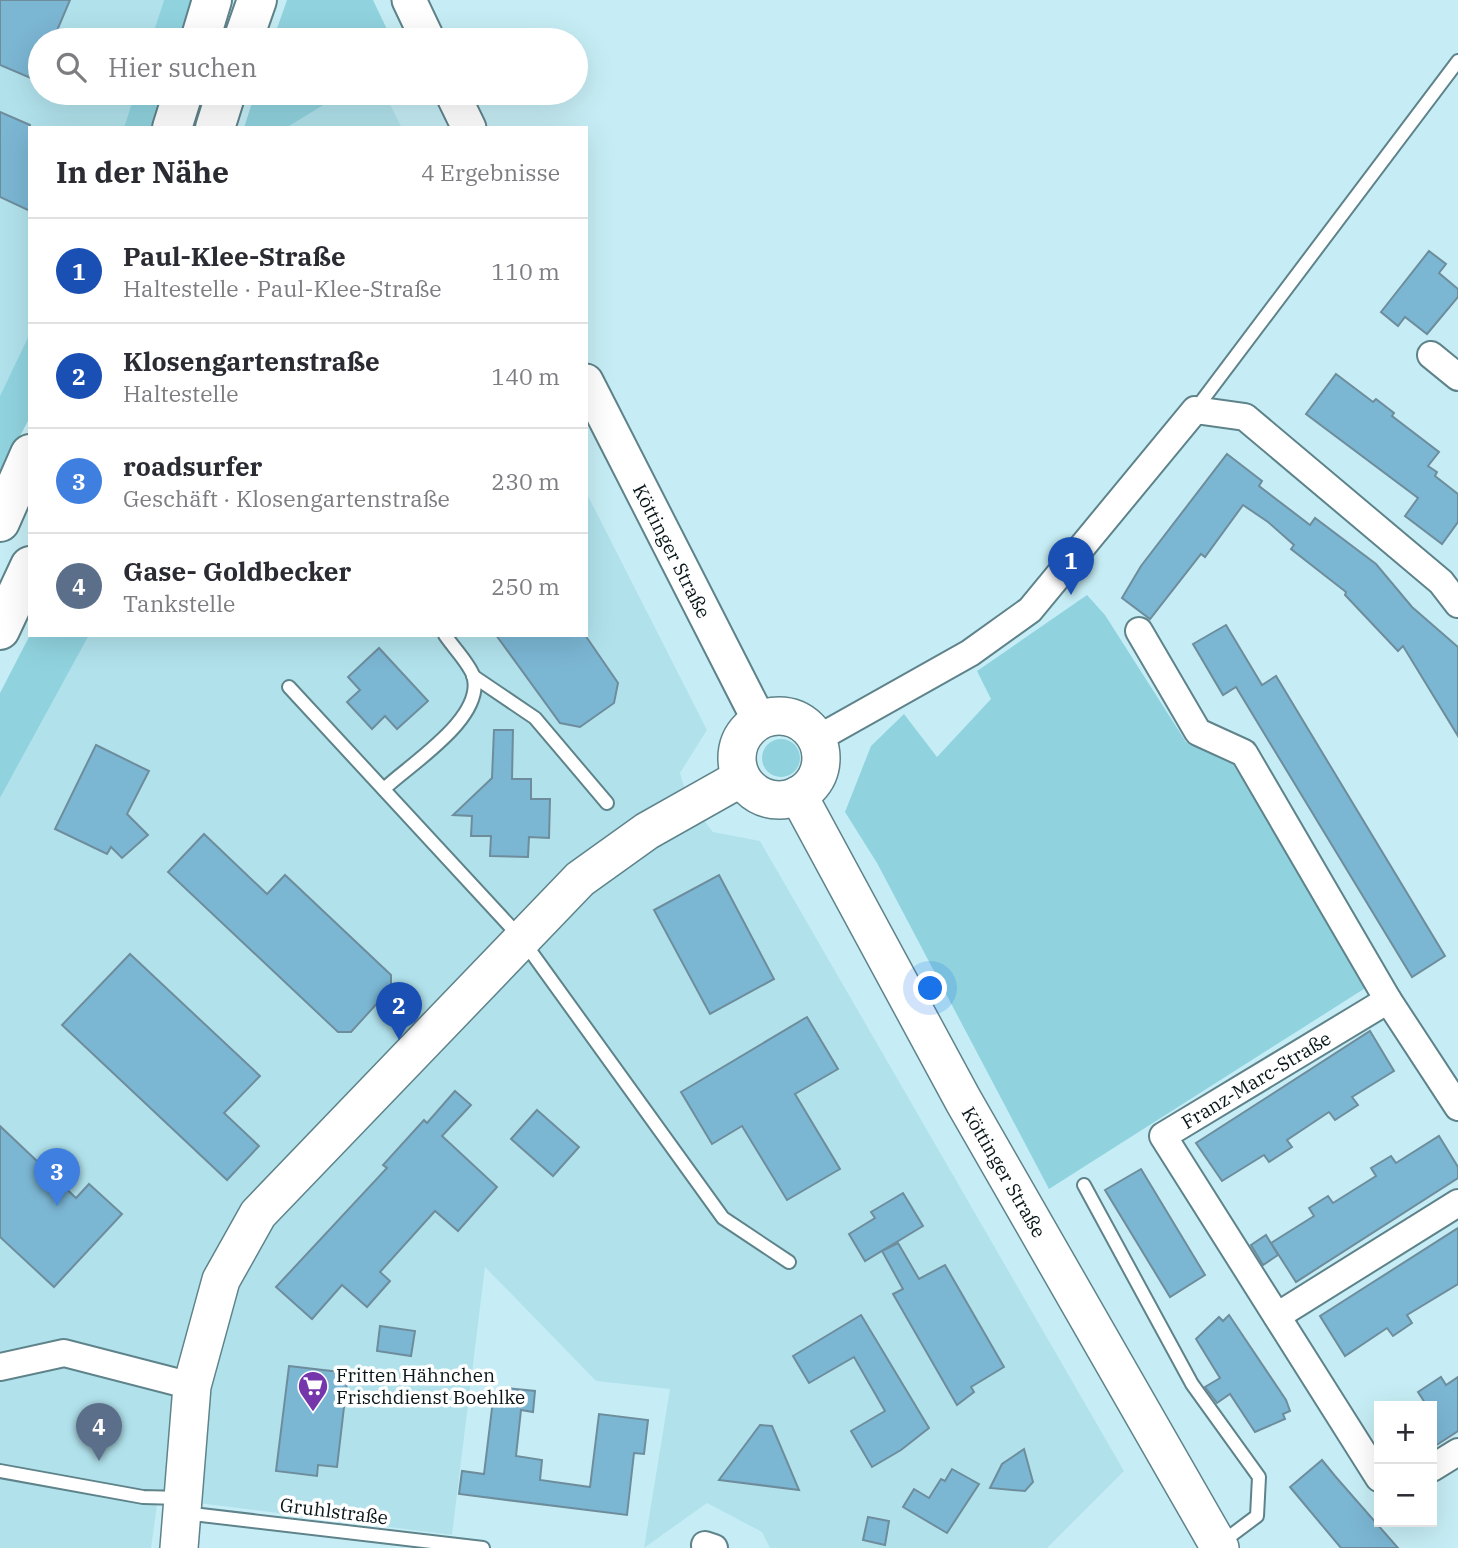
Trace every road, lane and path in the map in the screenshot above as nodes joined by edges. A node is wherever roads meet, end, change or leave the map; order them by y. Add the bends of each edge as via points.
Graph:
1 (212, 0) edge
2 (257, 0) edge
3 (409, 0) edge
4 (204, 28) edge
5 (247, 28) edge
6 (422, 28) edge
7 (1458, 61) edge
8 (179, 105) edge
9 (222, 105) edge
10 (457, 105) edge
11 (173, 126) edge
12 (216, 126) edge
13 (467, 126) edge
14 (1431, 355) dead end
15 (1458, 377) edge
16 (588, 385) edge
17 (1195, 410) junction
18 (28, 459) edge
19 (0, 522) edge
20 (28, 570) edge
21 (1458, 604) edge
22 (0, 630) edge
23 (1139, 631) dead end
24 (446, 637) edge
25 (473, 676) junction
26 (289, 687) dead end
27 (759, 720) junction
28 (817, 739) junction
29 (741, 778) junction
30 (384, 789) junction
31 (798, 796) junction
32 (607, 803) dead end
33 (522, 938) junction
34 (1388, 1000) junction
35 (1458, 1107) edge
36 (1084, 1185) dead end
37 (1458, 1203) edge
38 (789, 1262) dead end
39 (1277, 1316) junction
40 (0, 1367) edge
41 (192, 1386) junction
42 (1458, 1451) edge
43 (1437, 1465) edge
44 (1374, 1470) edge
45 (0, 1471) edge
46 (180, 1520) edge
47 (1214, 1547) edge
48 (483, 1548) edge

1 - 4 main road
2 - 5 main road
3 - 6 street
7 - 17 lane
8 - 11 main road
9 - 12 main road
10 - 13 street
14 - 15 street
16 - 27 street, Köttinger Straße
17 - 21 street via 1245,417 1441,582
17 - 28 street via 1030,610 970,653
18 - 19 main road
20 - 22 main road
23 - 34 street via 1198,732 1244,753
24 - 25 lane
25 - 30 lane via 471,706 461,722
25 - 32 lane via 535,718
26 - 30 lane
27 - 28 main road via 792,718 807,726
27 - 29 main road via 738,746 736,763
28 - 31 main road via 819,771
29 - 31 main road via 766,799
29 - 33 main road via 647,831 580,879
30 - 33 lane
31 - 47 main road, Köttinger Straße
33 - 38 lane via 723,1218
33 - 41 main road via 258,1214 221,1280
34 - 35 street
34 - 39 street, Franz-Marc-Straße via 1163,1136
36 - 47 lane via 1192,1384 1259,1477 1257,1516
37 - 39 street
39 - 44 street, Franz-Marc-Straße
40 - 41 street via 64,1353
41 - 46 main road
42 - 43 street
45 - 46 lane, Gruhlstraße via 143,1497
46 - 48 lane, Gruhlstraße

